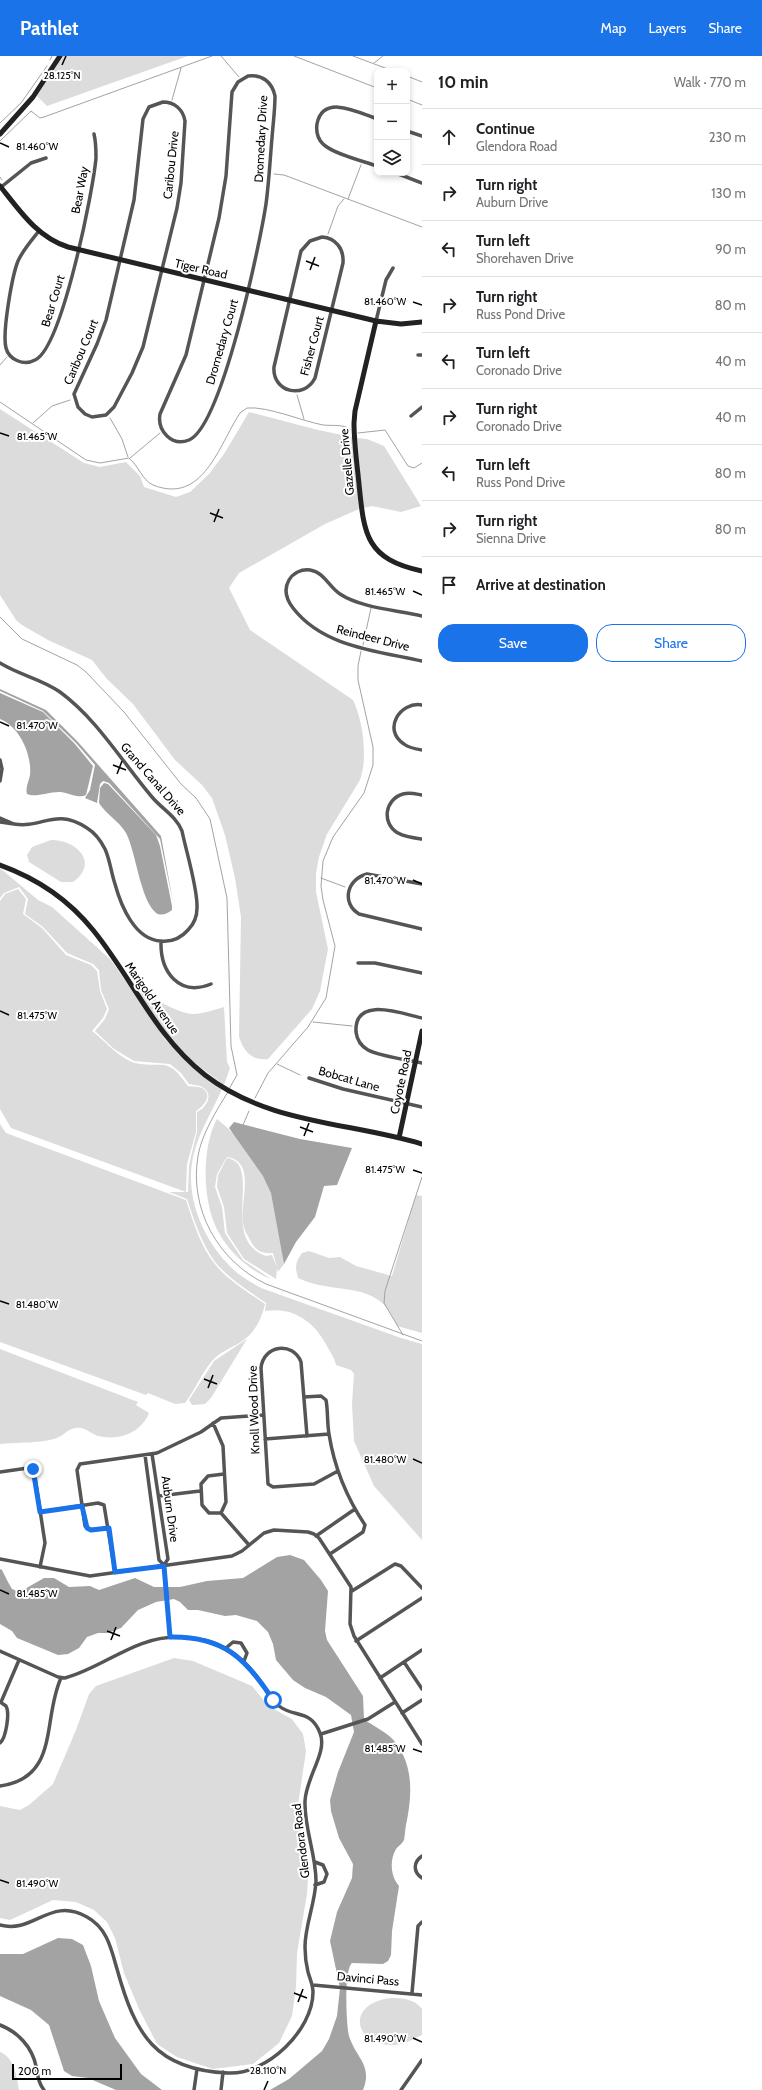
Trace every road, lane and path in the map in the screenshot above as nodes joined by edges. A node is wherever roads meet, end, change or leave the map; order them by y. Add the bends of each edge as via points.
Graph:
1 (60, 56) edge
2 (374, 119) edge
3 (410, 132) edge
4 (0, 134) edge
5 (94, 134) dead end
6 (422, 136) edge
7 (46, 158) dead end
8 (374, 165) edge
9 (404, 176) edge
10 (422, 183) edge
11 (0, 187) edge
12 (39, 231) junction
13 (78, 250) junction
14 (120, 260) junction
15 (393, 268) dead end
16 (162, 270) junction
17 (205, 280) junction
18 (247, 290) junction
19 (290, 300) junction
20 (332, 310) junction
21 (376, 320) junction
22 (422, 322) edge
23 (422, 407) edge
24 (411, 416) dead end
25 (422, 571) edge
26 (422, 616) edge
27 (422, 661) edge
28 (0, 663) edge
29 (422, 705) edge
30 (422, 750) edge
31 (0, 760) edge
32 (0, 781) edge
33 (422, 795) edge
34 (0, 818) edge
35 (0, 822) edge
36 (14, 824) junction
37 (422, 840) edge
38 (0, 865) edge
39 (422, 884) edge
40 (422, 929) edge
41 (161, 941) junction
42 (358, 963) dead end
43 (422, 973) edge
44 (211, 984) dead end
45 (422, 1018) edge
46 (422, 1031) edge
47 (415, 1062) junction
48 (422, 1063) edge
49 (309, 1078) dead end
50 (406, 1104) junction
51 (422, 1107) edge
52 (399, 1138) junction
53 (422, 1144) edge
54 (304, 1397) junction
55 (263, 1415) junction
56 (213, 1423) junction
57 (329, 1434) junction
58 (307, 1436) junction
59 (265, 1439) junction
60 (152, 1454) junction
61 (145, 1455) junction
62 (338, 1471) junction
63 (0, 1472) edge
64 (224, 1474) junction
65 (200, 1491) junction
66 (159, 1496) junction
67 (82, 1506) junction
68 (355, 1509) junction
69 (40, 1512) junction
70 (221, 1512) junction
71 (109, 1528) junction
72 (316, 1536) junction
73 (249, 1545) junction
74 (330, 1554) junction
75 (0, 1559) edge
76 (164, 1566) junction
77 (40, 1567) junction
78 (115, 1572) junction
79 (422, 1588) edge
80 (352, 1591) junction
81 (422, 1598) edge
82 (170, 1637) junction
83 (356, 1641) junction
84 (226, 1648) junction
85 (422, 1650) edge
86 (0, 1652) edge
87 (19, 1660) junction
88 (244, 1661) junction
89 (404, 1662) junction
90 (61, 1678) junction
91 (380, 1678) junction
92 (422, 1689) edge
93 (422, 1700) edge
94 (0, 1702) edge
95 (395, 1702) junction
96 (402, 1713) junction
97 (321, 1734) junction
98 (0, 1743) edge
99 (422, 1744) edge
100 (0, 1786) edge
101 (422, 1856) edge
102 (315, 1862) junction
103 (422, 1878) edge
104 (316, 1885) junction
105 (422, 1922) edge
106 (0, 1925) edge
107 (313, 1985) junction
108 (412, 1993) junction
109 (422, 1995) edge
110 (0, 2025) edge
111 (422, 2060) edge
112 (197, 2069) junction
113 (223, 2072) junction
114 (44, 2090) edge
115 (194, 2090) edge
116 (221, 2090) edge
117 (401, 2090) edge

1 - 4 street via 33,97
2 - 8 street via 347,108 337,107 321,114 316,127 325,146
3 - 6 street
5 - 13 street, Bear Way via 94,173
7 - 11 street via 31,163
9 - 10 street
11 - 12 street, Tiger Road
12 - 13 street, Tiger Road via 59,244
12 - 13 street, Bear Court via 21,254 15,273 5,342 8,353 15,360 32,361 44,352 62,312
13 - 14 street, Tiger Road
14 - 16 street, Tiger Road
14 - 16 street, Caribou Court via 102,331 74,394 78,407 92,417 103,416 112,410 132,373 147,334
14 - 16 street, Caribou Drive via 137,185 143,116 154,104 170,102 183,114 185,137 177,208
15 - 21 street via 386,280
16 - 17 street, Tiger Road
17 - 18 street, Tiger Road
17 - 18 street, Dromedary Court via 186,355 160,418 162,431 176,441 193,438 199,433 209,414 229,364
17 - 18 street, Dromedary Drive via 223,200 232,92 240,80 248,76 258,76 271,85 275,99 266,203
18 - 19 street, Tiger Road
19 - 20 street, Tiger Road
19 - 20 street, Fisher Court via 302,248 312,239 326,237 337,244 342,251 343,259
19 - 20 street, Fisher Court via 274,370 278,383 289,390 302,390 314,381
20 - 21 street, Tiger Road
21 - 22 street, Tiger Road via 401,324
21 - 25 street, Gazelle Drive via 354,423 363,521 371,541 384,556 398,565
23 - 24 street
26 - 27 street, Reindeer Drive via 351,600 338,593 323,577 313,571 296,573 286,587 287,599 295,612 311,627 327,636 343,643
28 - 41 street, Grand Canal Drive via 64,695 91,721 152,797 179,824 197,910 194,921 187,931 174,940
29 - 30 street via 414,705 403,710 396,716 394,725 395,734 400,742
31 - 32 street
33 - 37 street via 410,793 398,796 389,805 387,815 391,827 398,833
34 - 36 street
35 - 36 street
36 - 41 street via 24,825 47,819 61,819 76,822 90,830 105,849 117,892 134,926 146,937
38 - 52 street, Marigold Avenue via 42,885 78,914 102,941 166,1038 194,1066 232,1093 290,1116
39 - 40 street via 367,874 353,882 348,896 352,908 359,914
41 - 44 street via 164,966 177,982 193,987
42 - 43 street via 375,963
45 - 47 street via 376,1008 363,1014 356,1029 358,1039 368,1050
46 - 47 street, Coyote Road
47 - 48 street
47 - 50 street, Coyote Road
49 - 50 street, Bobcat Lane via 343,1090
50 - 51 street, Bobcat Lane
50 - 52 street, Coyote Road
52 - 53 street, Marigold Avenue
54 - 55 street, Knoll Wood Drive via 302,1366 298,1356 285,1348 272,1350 265,1356 261,1365
54 - 57 street via 321,1396 326,1400
54 - 58 street, Knoll Wood Drive
55 - 56 street via 222,1418
55 - 59 street, Knoll Wood Drive
56 - 60 street via 195,1435
56 - 64 street via 222,1442
57 - 58 street
57 - 62 street
58 - 59 street
59 - 62 street, Knoll Wood Drive via 267,1482 272,1487 310,1485
60 - 61 street
60 - 66 street, Auburn Drive
61 - 67 street via 80,1464 78,1470
61 - 76 street, Auburn Drive via 159,1560
62 - 68 street
63 - 69 street via 33,1469
64 - 65 street via 206,1477
64 - 70 street via 226,1502
65 - 66 street
65 - 70 street via 202,1505 206,1510 213,1514
66 - 76 street, Auburn Drive via 168,1559
67 - 69 street
67 - 71 street via 87,1528
67 - 71 street via 98,1503 104,1506
68 - 72 street
68 - 74 street via 365,1525 365,1530
69 - 77 street via 44,1543
70 - 73 street
71 - 78 street
72 - 73 street via 308,1532 277,1529 264,1533
72 - 74 street
73 - 76 street via 232,1556
74 - 80 street
75 - 77 street
76 - 78 street
76 - 82 street, Auburn Drive
77 - 78 street via 85,1576
79 - 80 street via 401,1566 395,1564
80 - 83 street via 350,1624
81 - 83 street
82 - 84 street via 198,1639
82 - 90 street via 137,1645 69,1677
83 - 91 street
84 - 88 street
84 - 88 street via 233,1642 241,1644 247,1650
85 - 89 street
86 - 87 street
87 - 90 street
87 - 94 street
88 - 97 street via 277,1704 283,1709 308,1717
89 - 91 street
89 - 92 street
90 - 100 street via 52,1701 46,1745 40,1762 22,1780
91 - 95 street
93 - 96 street
94 - 98 street via 8,1711 3,1740
95 - 96 street
95 - 97 street via 368,1719
96 - 99 street
97 - 102 street, Glendora Road via 322,1748 311,1774 305,1800
101 - 103 street via 415,1866 416,1873
102 - 104 street, Glendora Road
102 - 104 street via 323,1865 327,1874 324,1882
104 - 107 street, Glendora Road via 305,1946 307,1968
105 - 108 street via 418,1926
106 - 112 street via 18,1926 48,1913 64,1910 79,1913 93,1921 108,1938 124,1997 147,2039 170,2060
107 - 108 street, Davinci Pass
107 - 113 street via 310,2010 295,2037 259,2066 240,2072
108 - 109 street, Davinci Pass
110 - 114 street via 17,2034 28,2046
111 - 117 street
112 - 113 street
112 - 115 street
113 - 116 street

